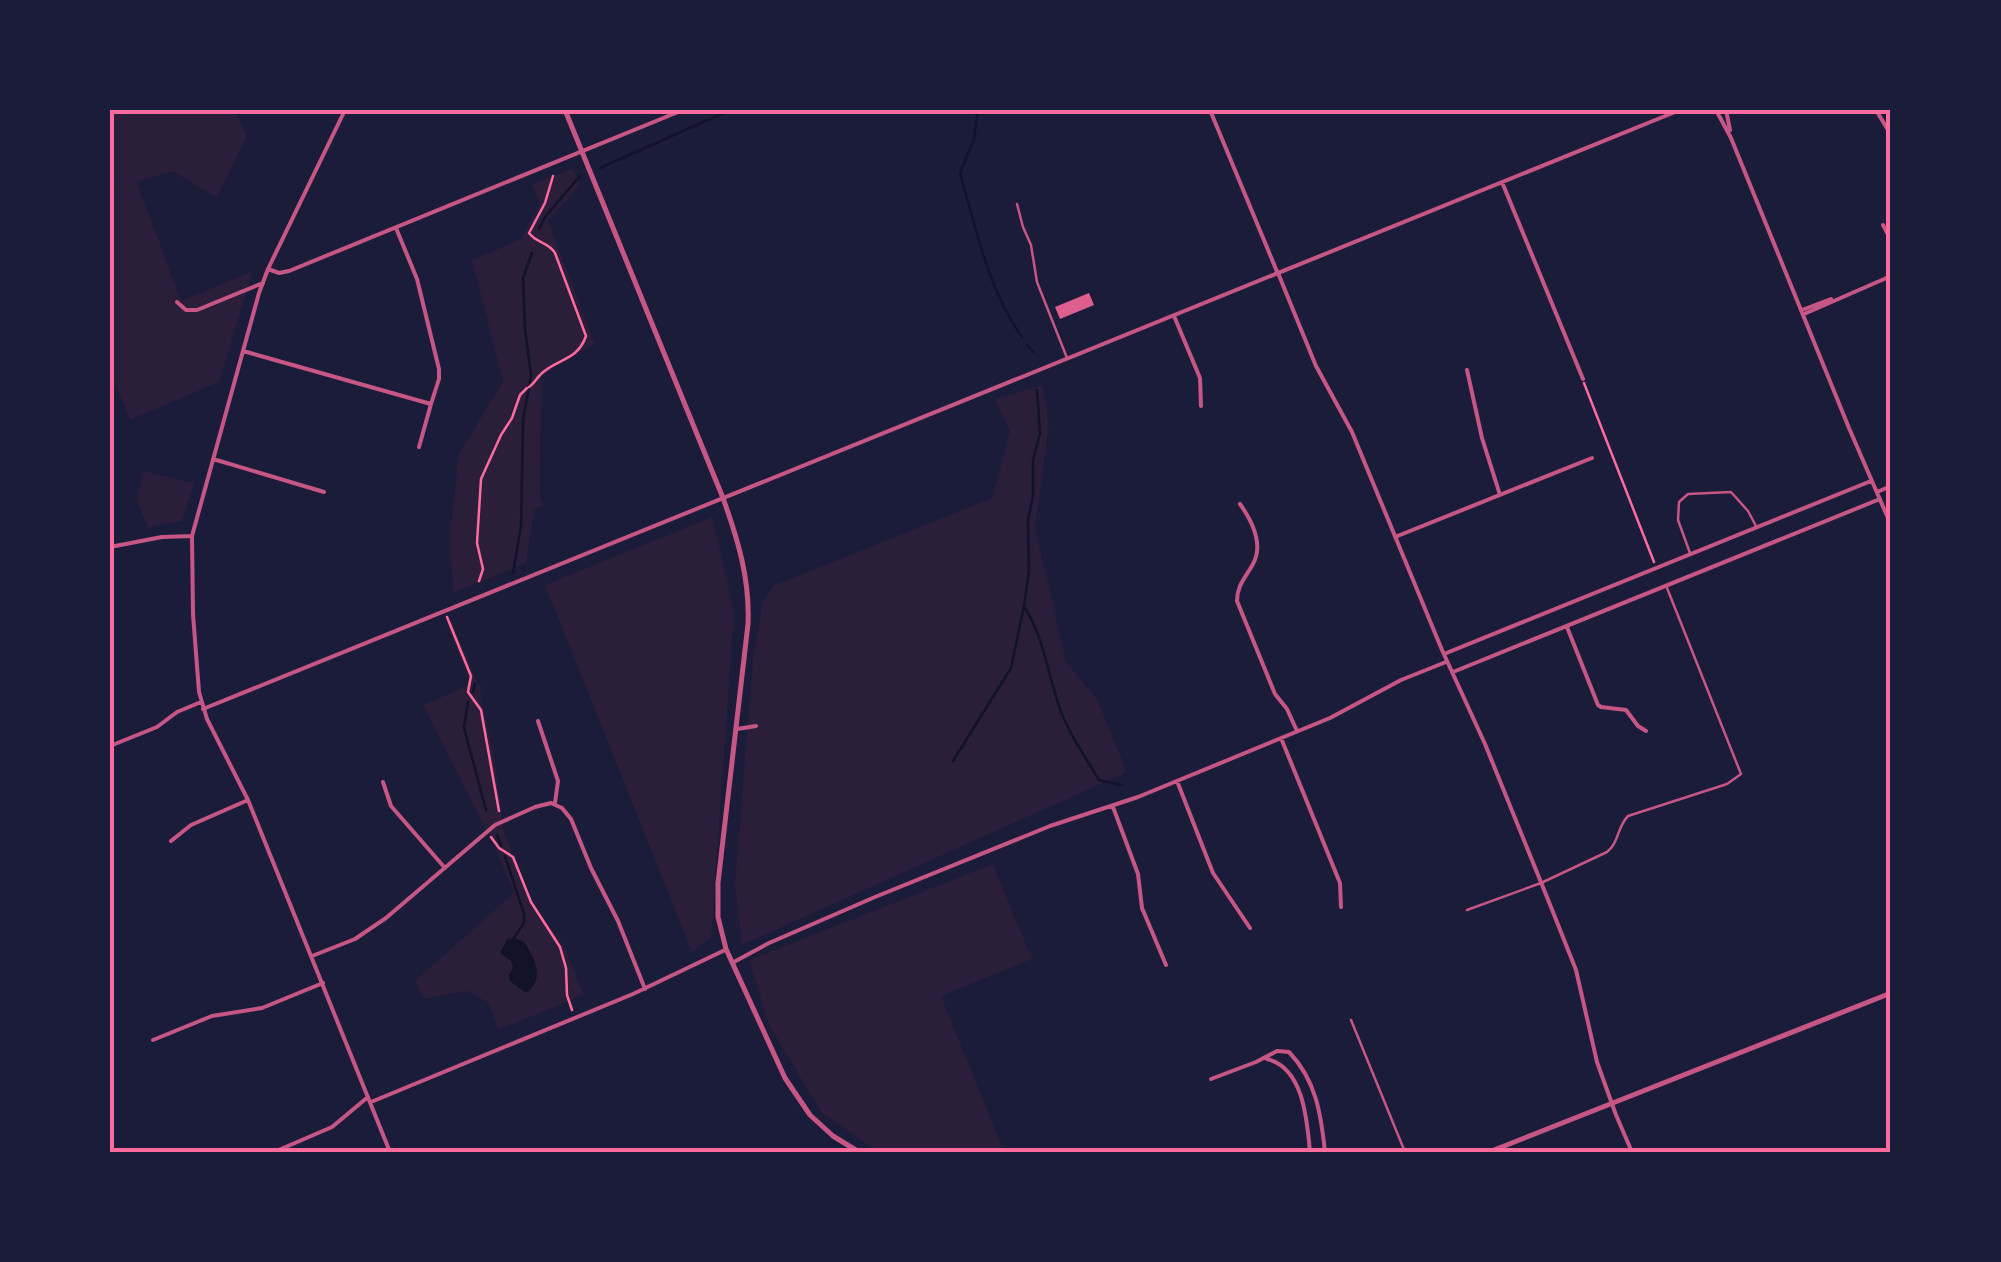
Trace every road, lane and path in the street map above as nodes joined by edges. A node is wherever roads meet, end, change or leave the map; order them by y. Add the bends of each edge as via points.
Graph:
1 (345, 110) edge
2 (565, 110) edge
3 (683, 110) edge
4 (1210, 110) edge
5 (1680, 110) edge
6 (1716, 110) edge
7 (1726, 110) edge
8 (1876, 110) edge
9 (1891, 134) edge
10 (1732, 138) junction
11 (582, 151) junction
12 (552, 176) dead end
13 (1502, 182) junction
14 (1017, 204) dead end
15 (1883, 225) dead end
16 (396, 228) junction
17 (1891, 240) edge
18 (268, 269) junction
19 (1278, 274) junction
20 (1891, 276) edge
21 (262, 283) junction
22 (177, 302) dead end
23 (1801, 312) junction
24 (1174, 316) junction
25 (243, 351) junction
26 (1066, 358) junction
27 (1467, 370) dead end
28 (1582, 379) joint
29 (431, 404) junction
30 (1201, 406) dead end
31 (419, 447) dead end
32 (1592, 458) dead end
33 (213, 459) junction
34 (1871, 480) junction
35 (1891, 486) edge
36 (324, 492) dead end
37 (1877, 492) junction
38 (1500, 495) junction
39 (723, 498) junction
40 (1880, 499) junction
41 (1240, 504) dead end
42 (1891, 525) edge
43 (1756, 527) junction
44 (192, 536) junction
45 (1395, 538) junction
46 (110, 547) edge
47 (1691, 554) junction
48 (1656, 568) junction
49 (478, 581) dead end
50 (1667, 586) junction
51 (444, 611) junction
52 (1567, 627) junction
53 (1444, 654) junction
54 (1448, 662) junction
55 (1453, 672) junction
56 (202, 706) junction
57 (538, 721) dead end
58 (756, 726) dead end
59 (737, 729) junction
60 (1298, 731) junction
61 (1646, 731) dead end
62 (1280, 738) junction
63 (110, 746) edge
64 (1177, 781) junction
65 (383, 782) dead end
66 (248, 800) junction
67 (555, 804) junction
68 (1113, 806) junction
69 (498, 810) dead end
70 (488, 831) junction
71 (172, 841) dead end
72 (445, 868) junction
73 (1541, 882) junction
74 (1340, 907) dead end
75 (1467, 910) dead end
76 (1250, 928) dead end
77 (726, 949) junction
78 (312, 956) junction
79 (732, 963) junction
80 (1166, 965) dead end
81 (323, 983) junction
82 (645, 989) junction
83 (1891, 993) edge
84 (573, 1011) dead end
85 (1351, 1020) dead end
86 (153, 1040) dead end
87 (1257, 1061) junction
88 (1211, 1080) dead end
89 (370, 1099) junction
90 (1612, 1104) junction
91 (274, 1152) edge
92 (390, 1152) edge
93 (859, 1152) edge
94 (1310, 1152) edge
95 (1324, 1152) edge
96 (1405, 1152) edge
97 (1489, 1152) edge
98 (1632, 1152) edge

1 - 18 street
2 - 11 street
3 - 11 street
4 - 19 street
5 - 13 street
6 - 10 street
7 - 10 street
8 - 9 street
10 - 23 street
11 - 16 street
11 - 39 street
12 - 49 path via 529,233 556,253 586,336 578,351 524,389 481,479 477,542 484,569
13 - 19 street
13 - 28 street
14 - 26 lane
15 - 17 street
16 - 18 street via 286,272
16 - 29 street via 417,279 439,369
18 - 21 street
19 - 24 street
19 - 45 street
20 - 23 street
21 - 22 street via 197,310
21 - 25 street
23 - 34 street
24 - 26 street
24 - 30 street via 1200,378
25 - 29 street
25 - 33 street
26 - 39 street
27 - 38 street
28 - 48 path
29 - 31 street
32 - 38 street
33 - 36 street
33 - 44 street
34 - 37 street
34 - 43 street
35 - 37 street
37 - 40 street
38 - 45 street
39 - 51 street
39 - 59 street via 743,556 748,596
40 - 42 street
40 - 50 street
41 - 60 street via 1258,552 1237,601 1275,694
43 - 47 street
43 - 47 lane via 1731,492 1686,495 1678,518
44 - 46 street
44 - 56 street
45 - 53 street
47 - 48 street
48 - 53 street
50 - 52 street
50 - 73 lane via 1740,776 1628,816 1609,851
51 - 56 street
51 - 69 path via 472,678 468,692 481,710
52 - 55 street
52 - 61 street via 1598,705 1626,710
53 - 54 street
54 - 55 street
54 - 60 street
55 - 73 street
56 - 63 street
56 - 66 street
57 - 67 street via 558,781
58 - 59 street
59 - 77 street via 717,901
60 - 62 street
62 - 64 street
62 - 74 street via 1340,884
64 - 68 street
64 - 76 street via 1212,873
65 - 72 street via 391,806
66 - 71 street via 190,825
66 - 78 street
67 - 70 street
67 - 82 street via 571,819
68 - 79 street via 875,897
68 - 80 street
70 - 72 street
70 - 84 path via 513,857 560,947
72 - 78 street via 386,918
73 - 75 lane
73 - 90 street via 1576,970
77 - 79 street
77 - 82 street
78 - 81 street
79 - 93 street via 794,1094 824,1128
81 - 86 street
81 - 89 street
82 - 89 street
83 - 90 street
85 - 96 lane
87 - 88 street
87 - 94 street via 1277,1062 1294,1084
87 - 95 street via 1276,1050 1297,1061 1317,1098
89 - 91 street via 332,1127
89 - 92 street
90 - 97 street
90 - 98 street

